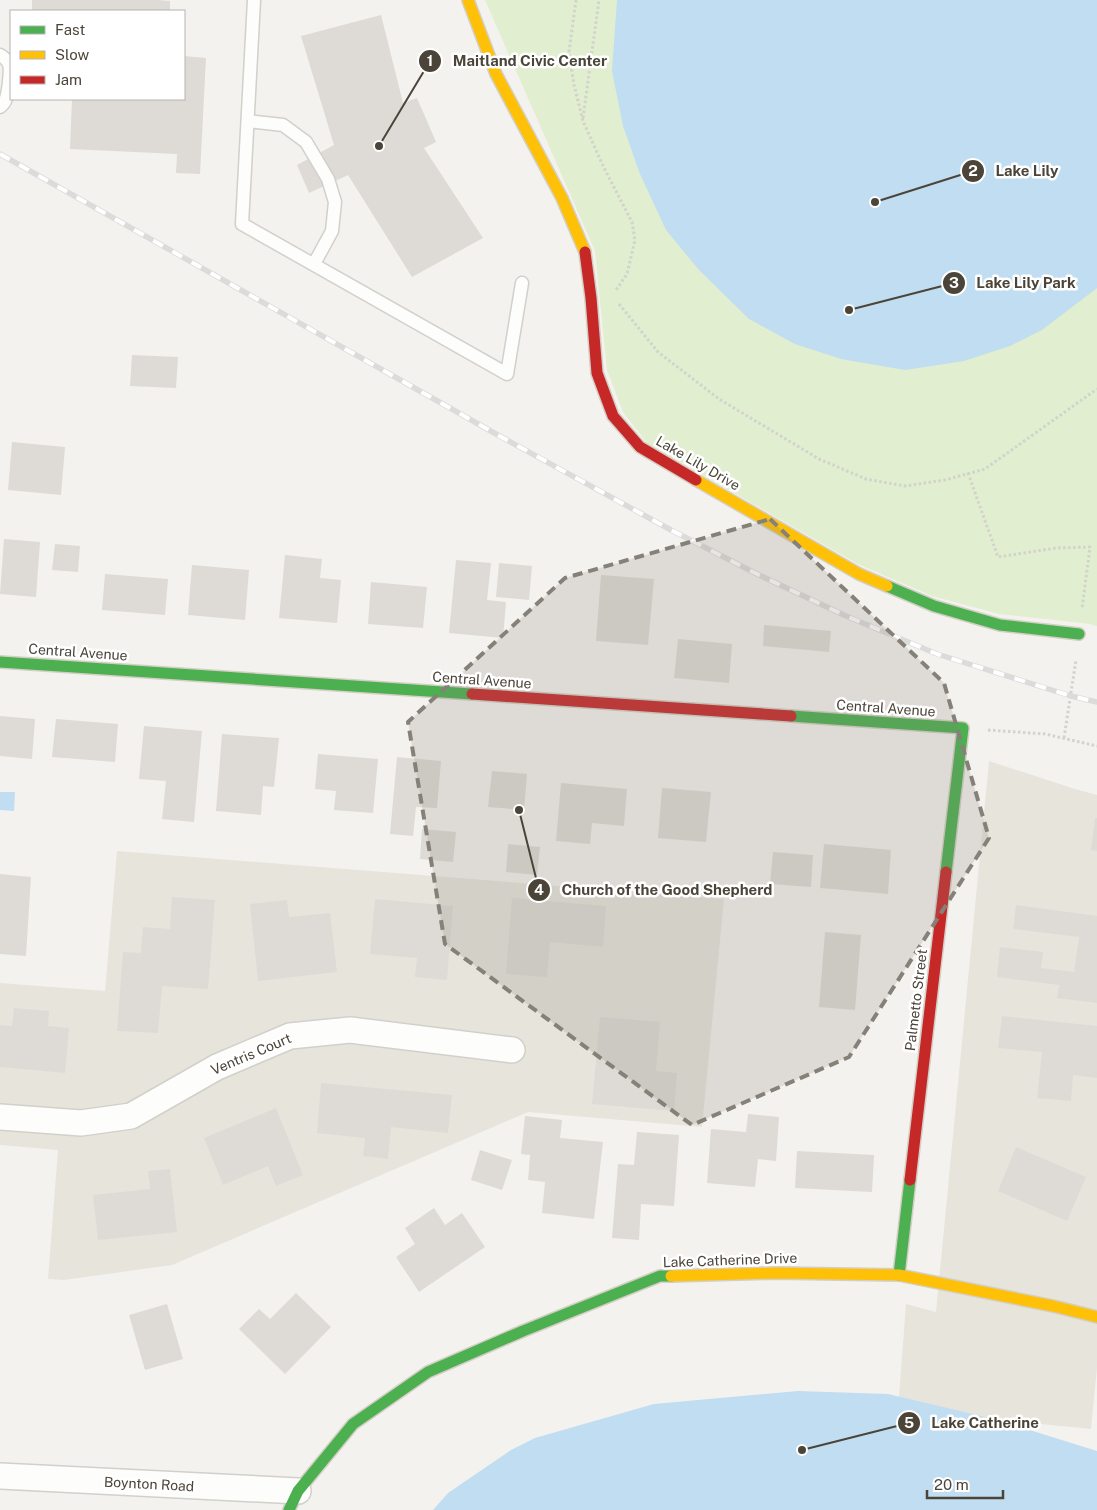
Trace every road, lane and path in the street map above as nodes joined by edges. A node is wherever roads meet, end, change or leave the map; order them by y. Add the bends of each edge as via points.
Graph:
1 (254, 0) edge
2 (468, 0) edge
3 (576, 0) edge
4 (599, 0) edge
5 (0, 55) edge
6 (0, 107) edge
7 (583, 120) junction
8 (248, 122) junction
9 (314, 264) junction
10 (522, 283) dead end
11 (613, 296) dead end
12 (618, 302) dead end
13 (1097, 389) edge
14 (968, 473) junction
15 (1079, 634) junction
16 (0, 662) edge
17 (963, 728) junction
18 (1064, 738) junction
19 (1097, 746) edge
20 (512, 1050) dead end
21 (0, 1118) edge
22 (899, 1276) junction
23 (1097, 1317) edge
24 (0, 1476) edge
25 (294, 1501) edge

1 - 8 lane
2 - 15 street, Lake Lily Drive via 496,74 562,198 585,253 597,373 613,416 640,448 859,574 926,602 1000,625
3 - 7 path via 569,52
4 - 7 path
5 - 6 lane via 10,69 7,97
7 - 11 path via 632,222 635,240 627,274
8 - 9 lane via 242,224
8 - 9 lane via 283,124 306,142 328,178 335,202 332,231
9 - 10 lane via 507,374
12 - 14 path via 658,352 673,364 719,399 819,459 866,479 906,486
13 - 14 path via 984,469
14 - 15 path via 998,557 1056,548 1090,547
15 - 18 path
16 - 17 street, Central Avenue
17 - 18 path
17 - 22 street, Palmetto Street
18 - 19 path
20 - 21 street, Ventris Court via 350,1030 290,1036 217,1067 131,1116 80,1124
22 - 23 street, Lake Catherine Drive
22 - 25 street, Lake Catherine Drive via 776,1273 660,1276 428,1372 353,1424
24 - 25 street, Boynton Road

